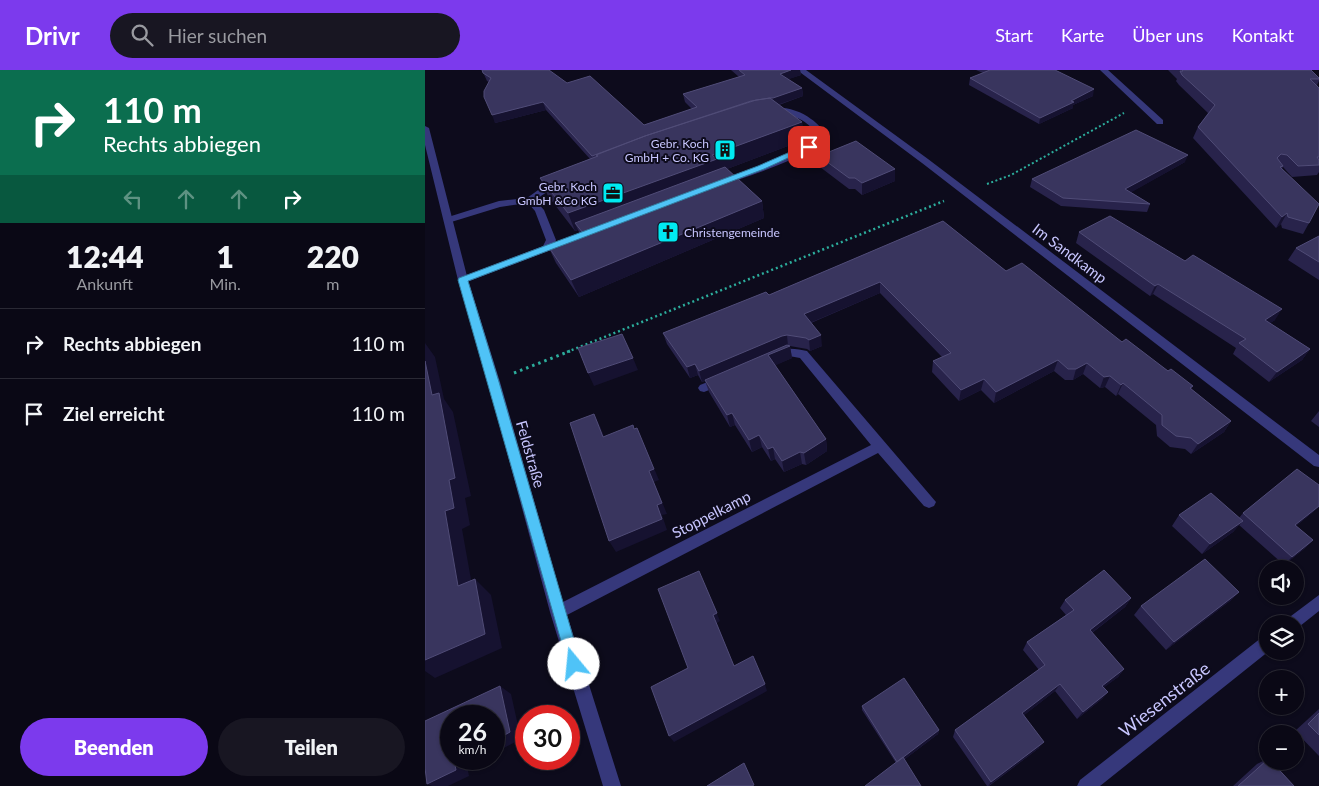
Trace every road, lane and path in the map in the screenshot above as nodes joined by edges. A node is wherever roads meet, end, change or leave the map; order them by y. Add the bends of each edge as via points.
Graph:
1 (801, 70) edge
2 (1104, 70) edge
3 (1140, 105) junction
4 (763, 111) edge
5 (1160, 122) dead end
6 (425, 128) edge
7 (567, 181) edge
8 (709, 187) edge
9 (965, 192) junction
10 (530, 200) junction
11 (448, 220) junction
12 (564, 241) edge
13 (547, 248) junction
14 (463, 280) junction
15 (763, 363) edge
16 (738, 374) edge
17 (494, 382) junction
18 (704, 388) edge
19 (879, 446) junction
20 (1319, 462) edge
21 (929, 502) dead end
22 (1319, 602) edge
23 (558, 612) junction
24 (1303, 615) edge
25 (1259, 649) edge
26 (612, 786) edge
27 (1086, 786) edge

1 - 9 street, Im Sandkamp
2 - 3 street
3 - 5 street
3 - 9 path via 1011,175
4 - 8 street via 783,111 804,118 817,128 816,141 796,153
6 - 11 street, Feldstraße
7 - 10 street via 543,190
9 - 17 path
9 - 20 street, Im Sandkamp
10 - 11 street via 499,204
10 - 13 street via 539,210 551,240
11 - 14 street, Feldstraße
12 - 13 street
13 - 14 street
14 - 17 street, Feldstraße
15 - 19 street via 788,352 803,354
16 - 18 street
17 - 23 street, Feldstraße
19 - 21 street
19 - 23 street, Stoppelkamp
22 - 24 street
23 - 26 street, Feldstraße
25 - 27 street, Wiesenstraße

